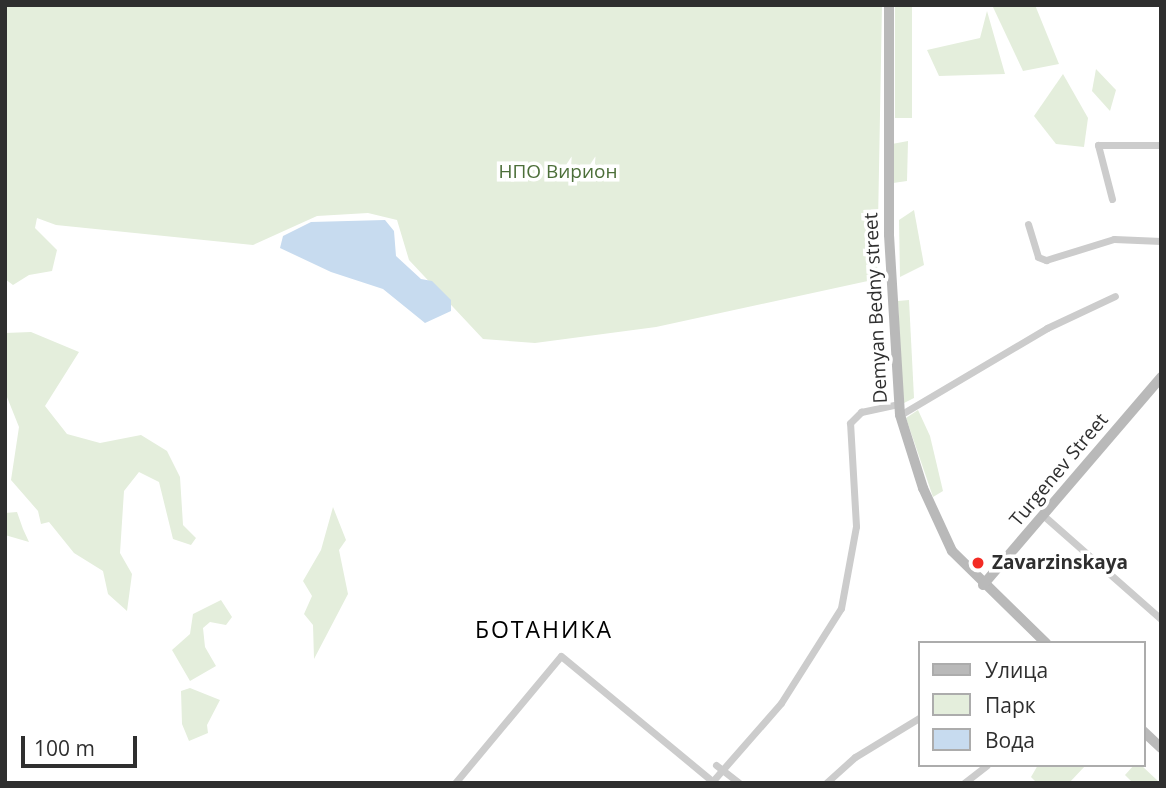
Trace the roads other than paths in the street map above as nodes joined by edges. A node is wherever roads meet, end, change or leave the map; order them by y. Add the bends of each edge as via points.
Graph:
1 (889, 5) edge
2 (1161, 145) edge
3 (1112, 198) dead end
4 (1028, 224) dead end
5 (1161, 241) edge
6 (1115, 296) dead end
7 (1161, 377) edge
8 (899, 410) junction
9 (1044, 516) junction
10 (983, 585) junction
11 (1161, 619) edge
12 (1041, 641) edge
13 (918, 719) edge
14 (1145, 733) edge
15 (1161, 748) edge
16 (719, 767) junction
17 (984, 767) edge
18 (711, 782) edge
19 (455, 783) edge
20 (739, 783) edge
21 (826, 783) edge
22 (964, 783) edge

1 - 8 street, Demyan Bedny street via 888,235
2 - 3 street via 1098,145
4 - 5 street via 1038,257 1046,260 1114,239
6 - 8 street
7 - 9 street, Turgenev Street
8 - 10 street, Demyan Bedny street via 936,522 951,551
8 - 16 street via 861,412 850,423 856,526 841,608 781,703
9 - 10 street, Turgenev Street
9 - 11 street
10 - 12 street, Demyan Bedny street
13 - 21 street via 841,767
14 - 15 street
16 - 18 street
16 - 20 street
17 - 22 street
18 - 19 street via 561,656

